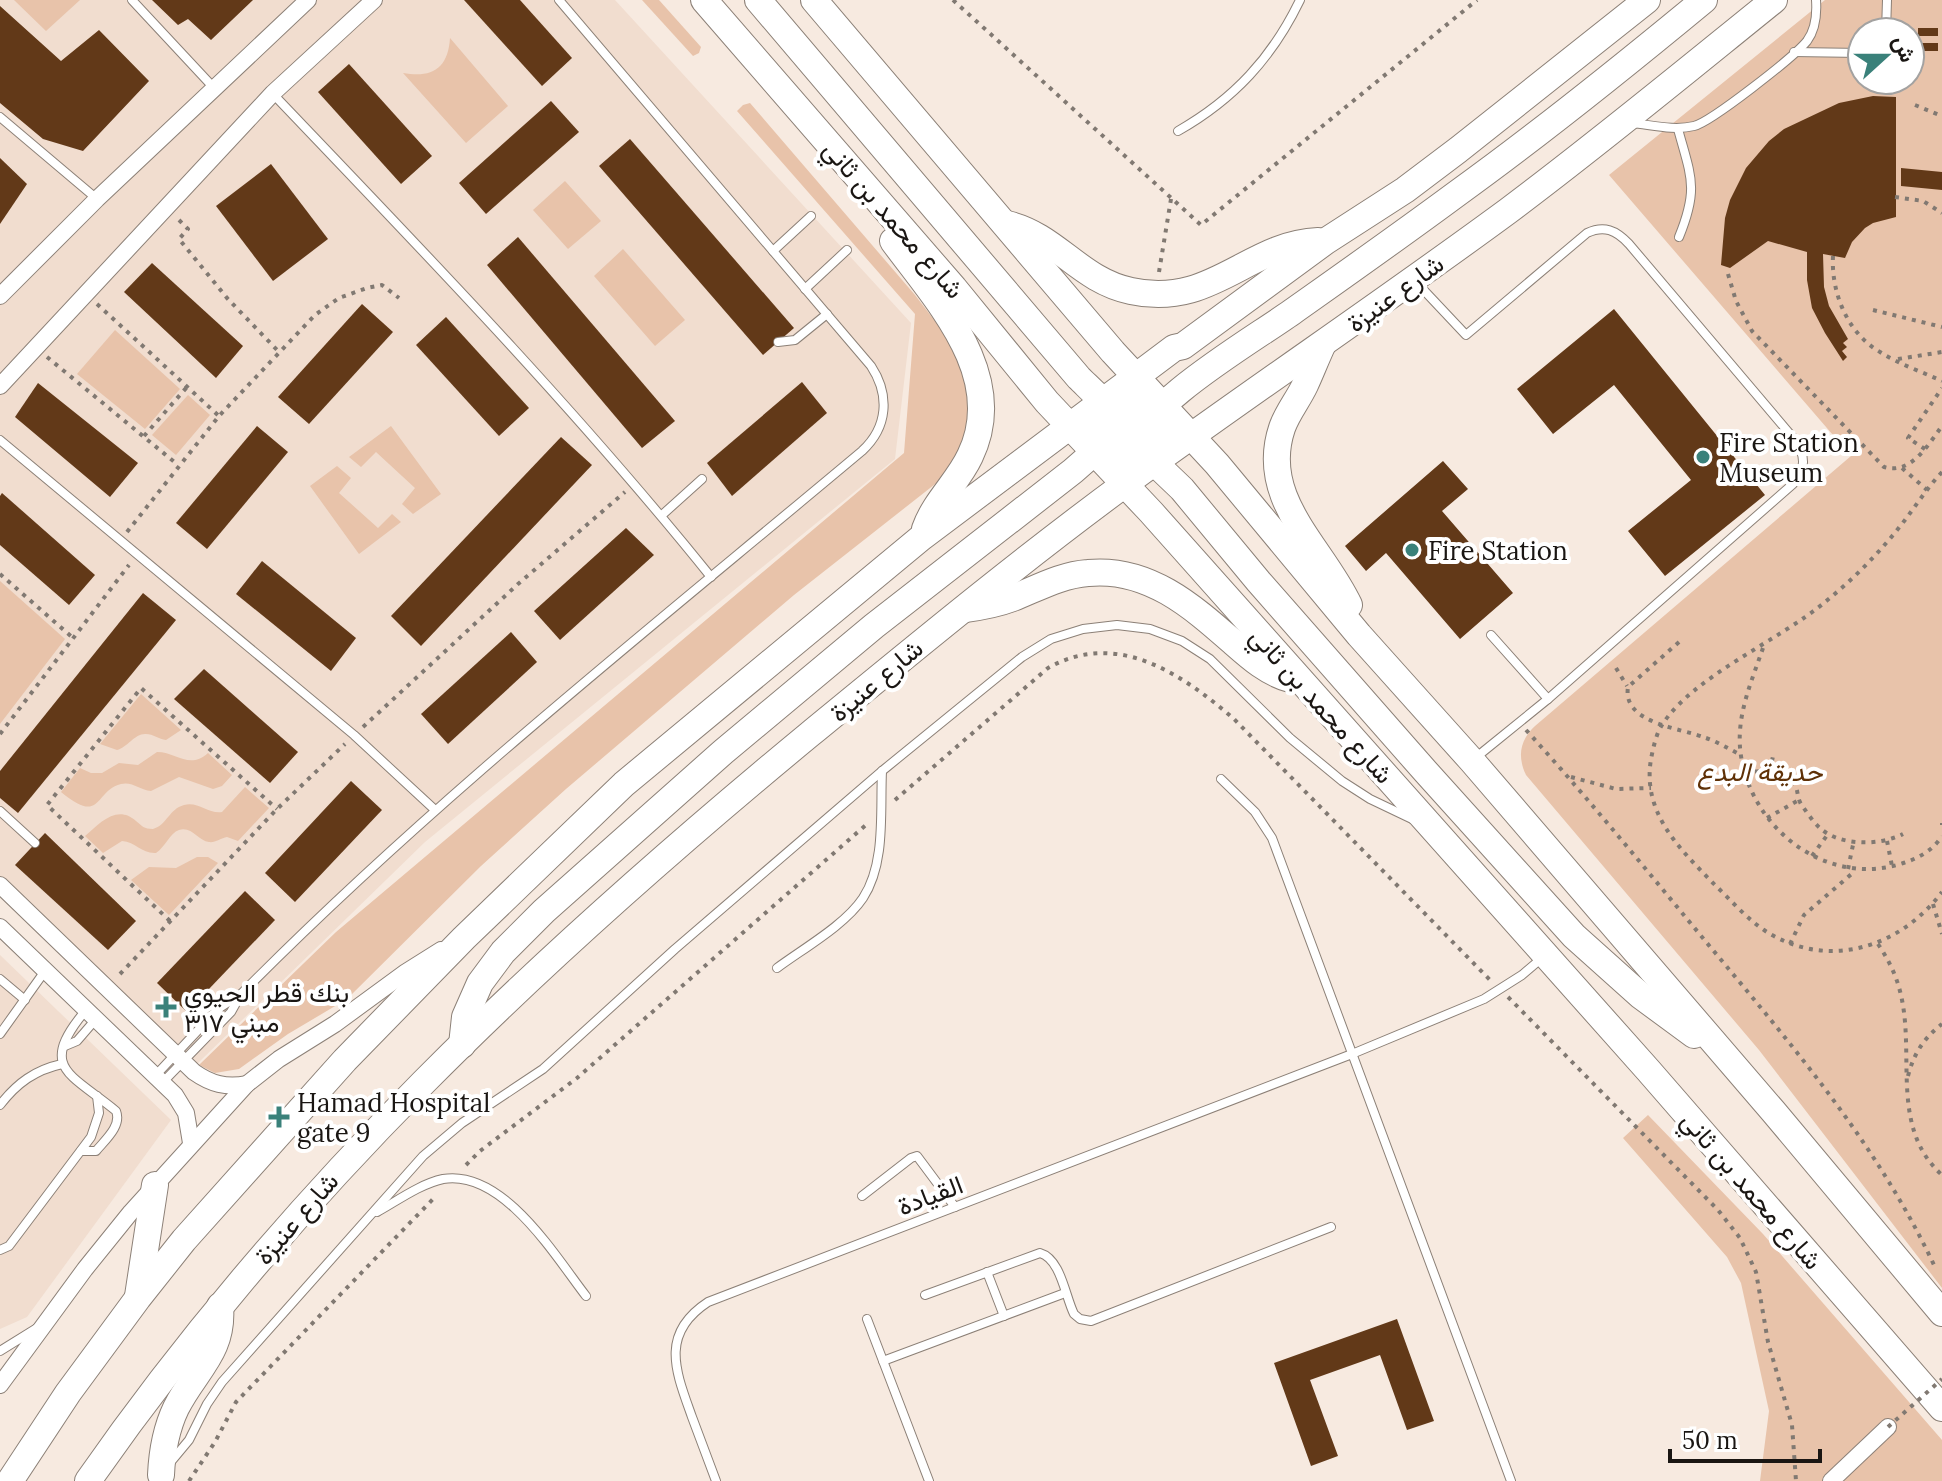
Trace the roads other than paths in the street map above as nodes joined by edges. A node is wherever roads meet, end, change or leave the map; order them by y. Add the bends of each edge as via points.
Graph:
1 (132, 0) edge
2 (308, 0) edge
3 (374, 0) edge
4 (559, 0) edge
5 (704, 0) edge
6 (758, 0) edge
7 (814, 0) edge
8 (1300, 0) edge
9 (1647, 0) edge
10 (1704, 0) edge
11 (1774, 0) edge
12 (1816, 0) edge
13 (1793, 52) junction
14 (1846, 53) edge
15 (214, 88) junction
16 (273, 93) junction
17 (0, 117) edge
18 (1624, 122) junction
19 (1678, 129) junction
20 (1178, 131) dead end
21 (852, 169) junction
22 (97, 199) junction
23 (811, 216) dead end
24 (1006, 224) junction
25 (1679, 237) dead end
26 (1326, 241) junction
27 (847, 250) dead end
28 (773, 251) junction
29 (1414, 279) junction
30 (805, 289) junction
31 (0, 296) edge
32 (827, 314) junction
33 (778, 342) dead end
34 (1322, 346) junction
35 (1137, 376) junction
36 (0, 386) edge
37 (1102, 401) junction
38 (1163, 407) junction
39 (1070, 423) junction
40 (1128, 431) junction
41 (1190, 437) junction
42 (0, 440) edge
43 (1095, 452) junction
44 (1156, 462) junction
45 (702, 479) dead end
46 (1124, 484) junction
47 (662, 515) junction
48 (922, 537) junction
49 (711, 577) junction
50 (961, 610) junction
51 (1359, 635) junction
52 (1491, 635) dead end
53 (1300, 681) junction
54 (1548, 699) junction
55 (1472, 761) junction
56 (882, 771) junction
57 (1221, 779) dead end
58 (2, 807) edge
59 (434, 809) junction
60 (1430, 827) junction
61 (35, 843) dead end
62 (0, 885) edge
63 (0, 927) edge
64 (464, 938) junction
65 (1545, 956) junction
66 (777, 968) dead end
67 (46, 971) junction
68 (0, 979) edge
69 (25, 1000) junction
70 (91, 1014) junction
71 (0, 1034) edge
72 (462, 1045) junction
73 (1352, 1054) junction
74 (179, 1058) junction
75 (1732, 1063) junction
76 (62, 1064) junction
77 (159, 1079) junction
78 (247, 1084) junction
79 (97, 1096) junction
80 (0, 1105) edge
81 (191, 1143) junction
82 (81, 1151) junction
83 (155, 1185) junction
84 (862, 1196) dead end
85 (955, 1207) junction
86 (369, 1217) junction
87 (1331, 1227) dead end
88 (0, 1250) edge
89 (987, 1272) junction
90 (1065, 1293) junction
91 (925, 1295) dead end
92 (586, 1296) dead end
93 (138, 1298) junction
94 (220, 1306) junction
95 (1942, 1313) edge
96 (1004, 1316) junction
97 (867, 1319) dead end
98 (44, 1323) junction
99 (0, 1351) edge
100 (883, 1361) junction
101 (0, 1385) edge
102 (1942, 1408) edge
103 (1888, 1427) road end
104 (159, 1478) edge
105 (10, 1481) edge
106 (88, 1481) edge
107 (716, 1481) edge
108 (929, 1481) edge
109 (1511, 1481) edge
110 (1831, 1481) edge

1 - 15 lane
2 - 15 street
3 - 16 street
4 - 28 lane
5 - 21 main road, شارع محمد بن ثاني
6 - 37 main road
7 - 24 main road
8 - 20 lane via 1278,41 1245,83
9 - 26 main road via 1405,190
10 - 38 main road via 1458,194
11 - 18 main road, شارع عنيزة
12 - 13 lane via 1811,33
13 - 14 lane
13 - 19 lane via 1713,118
15 - 22 street
16 - 36 street
16 - 47 lane via 443,271
17 - 22 lane
18 - 19 lane
18 - 29 main road, شارع عنيزة
19 - 25 lane via 1692,190
21 - 39 main road, شارع محمد بن ثاني
21 - 48 main road via 869,207 959,333 981,391 972,454
22 - 31 street
23 - 28 lane
24 - 26 main road via 1035,234 1086,273 1132,292 1155,294 1207,286 1292,246
24 - 35 main road
26 - 35 main road
27 - 30 lane
28 - 30 lane
29 - 34 main road, شارع عنيزة
29 - 54 lane via 1466,335 1587,233 1614,231 1802,450 1801,475 1793,484
30 - 32 lane
32 - 33 lane via 795,340
32 - 49 lane via 877,374 885,405 880,426 862,451
34 - 41 main road, شارع عنيزة
34 - 51 main road via 1282,428 1278,478 1296,523 1341,588
35 - 37 main road
35 - 38 main road
35 - 40 main road
37 - 39 main road
37 - 40 main road
38 - 40 main road
38 - 41 main road
39 - 40 main road
39 - 43 main road, شارع محمد بن ثاني
39 - 48 main road
40 - 41 main road via 1171,440
40 - 43 main road
40 - 44 main road
40 - 46 main road
41 - 44 main road, شارع عنيزة
41 - 51 main road
42 - 59 lane via 354,735
43 - 46 main road, شارع محمد بن ثاني
43 - 72 main road via 874,626 544,911 480,983 465,1017
44 - 46 main road, شارع عنيزة
44 - 75 main road via 1574,936 1641,996
45 - 47 lane
46 - 50 main road, شارع عنيزة
46 - 53 main road, شارع محمد بن ثاني
47 - 49 lane
48 - 64 main road via 624,784
49 - 59 lane
50 - 53 main road via 999,603 1073,575 1123,575 1166,589 1251,658
50 - 72 main road, شارع عنيزة via 609,904
51 - 55 main road
52 - 54 lane
53 - 60 main road, شارع محمد بن ثاني
54 - 55 lane
55 - 75 main road
56 - 60 lane via 1043,644 1083,629 1133,626 1197,649 1342,781
56 - 66 lane via 875,873 863,899
56 - 86 lane via 543,1069 442,1139
57 - 73 lane via 1255,812 1272,838
58 - 61 lane
59 - 74 lane
60 - 65 main road, شارع محمد بن ثاني
62 - 74 street
63 - 67 street
64 - 78 street via 406,972
64 - 93 main road via 232,1184
65 - 73 lane, القيادة via 1500,990
65 - 102 main road, شارع محمد بن ثاني
67 - 69 lane
67 - 70 street
68 - 69 lane
69 - 71 lane
70 - 76 lane via 68,1032
70 - 77 street
72 - 94 main road, شارع عنيزة via 346,1160
73 - 85 lane, القيادة
73 - 109 lane
74 - 77 lane
74 - 78 street via 214,1083
75 - 95 main road
76 - 79 lane
76 - 80 lane via 26,1079
77 - 81 street via 186,1113
78 - 81 street
79 - 82 lane via 97,1121
79 - 82 lane via 116,1111 118,1123 96,1151
81 - 83 street
82 - 88 lane via 9,1246
83 - 93 main road
83 - 98 street
84 - 85 lane via 917,1156
85 - 107 lane, القيادة via 708,1302 688,1319 676,1342 675,1368
86 - 92 lane via 443,1180 476,1183 514,1207
86 - 104 lane via 222,1382 189,1440
87 - 90 lane via 1091,1321 1074,1314
89 - 90 lane via 1045,1254
89 - 91 lane
89 - 96 lane
90 - 96 lane
93 - 105 main road
94 - 104 main road via 215,1347 169,1425
94 - 106 main road, شارع عنيزة
96 - 100 lane
97 - 100 lane
98 - 99 lane
98 - 101 street
100 - 108 lane
103 - 110 street

